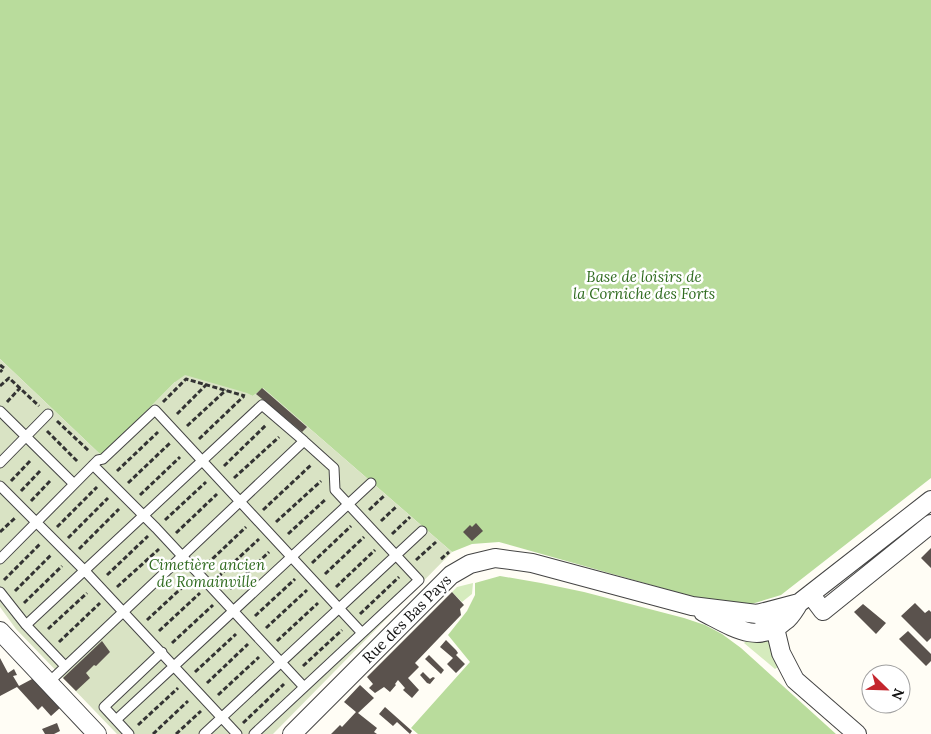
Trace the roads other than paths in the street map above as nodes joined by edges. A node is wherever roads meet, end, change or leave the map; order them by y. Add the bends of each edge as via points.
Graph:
1 (0, 411) edge
2 (48, 414) dead end
3 (26, 437) junction
4 (304, 441) junction
5 (202, 462) junction
6 (0, 463) edge
7 (90, 468) junction
8 (371, 483) dead end
9 (74, 484) junction
10 (1, 487) edge
11 (931, 500) edge
12 (240, 503) junction
13 (349, 504) junction
14 (144, 515) junction
15 (36, 522) junction
16 (931, 524) edge
17 (422, 531) dead end
18 (396, 555) junction
19 (182, 556) junction
20 (291, 558) junction
21 (0, 559) edge
22 (85, 570) junction
23 (0, 592) edge
24 (805, 599) junction
25 (692, 606) junction
26 (339, 609) junction
27 (123, 611) junction
28 (233, 611) junction
29 (757, 614) junction
30 (26, 625) junction
31 (776, 628) junction
32 (0, 631) edge
33 (362, 634) junction
34 (162, 652) junction
35 (282, 663) junction
36 (174, 665) junction
37 (65, 666) junction
38 (48, 683) junction
39 (304, 687) junction
40 (222, 718) junction
41 (116, 720) junction
42 (236, 732) edge
43 (97, 734) edge
44 (129, 734) edge
45 (204, 734) edge
46 (254, 734) edge
47 (292, 734) edge
48 (857, 734) edge

1 - 3 lane
2 - 3 lane
3 - 6 lane
3 - 9 lane
4 - 5 lane via 262,405
4 - 12 lane
4 - 13 lane via 334,468 335,490
5 - 7 lane via 155,410
5 - 12 lane
5 - 14 lane
7 - 9 lane
7 - 14 lane
8 - 13 lane
9 - 15 lane
10 - 15 lane
11 - 24 street
12 - 19 lane
12 - 20 lane
13 - 18 lane
13 - 20 lane
14 - 19 lane
14 - 22 lane
15 - 21 lane
15 - 22 lane
16 - 24 street via 823,610
17 - 18 lane
18 - 26 lane
18 - 33 lane via 419,580
19 - 27 lane
19 - 28 lane
20 - 26 lane
20 - 28 lane
22 - 27 lane
22 - 30 lane
23 - 30 lane
24 - 29 street
24 - 31 street via 787,621
25 - 29 street, Rue des Bas Pays
25 - 31 street, Rue des Bas Pays via 744,631 758,634
25 - 47 street, Rue des Bas Pays via 532,563 495,558 470,564 451,574
26 - 33 lane
26 - 35 lane
27 - 34 lane
27 - 37 lane
28 - 35 lane
28 - 36 lane
29 - 31 street, Rue des Bas Pays
30 - 37 lane
31 - 48 street via 781,653 795,680
32 - 38 street
33 - 39 lane
34 - 36 lane
34 - 41 lane via 104,707
35 - 39 lane
35 - 40 lane
36 - 40 lane
36 - 41 lane
37 - 38 lane
38 - 43 street
39 - 46 lane
40 - 42 lane
40 - 45 lane
41 - 44 lane

